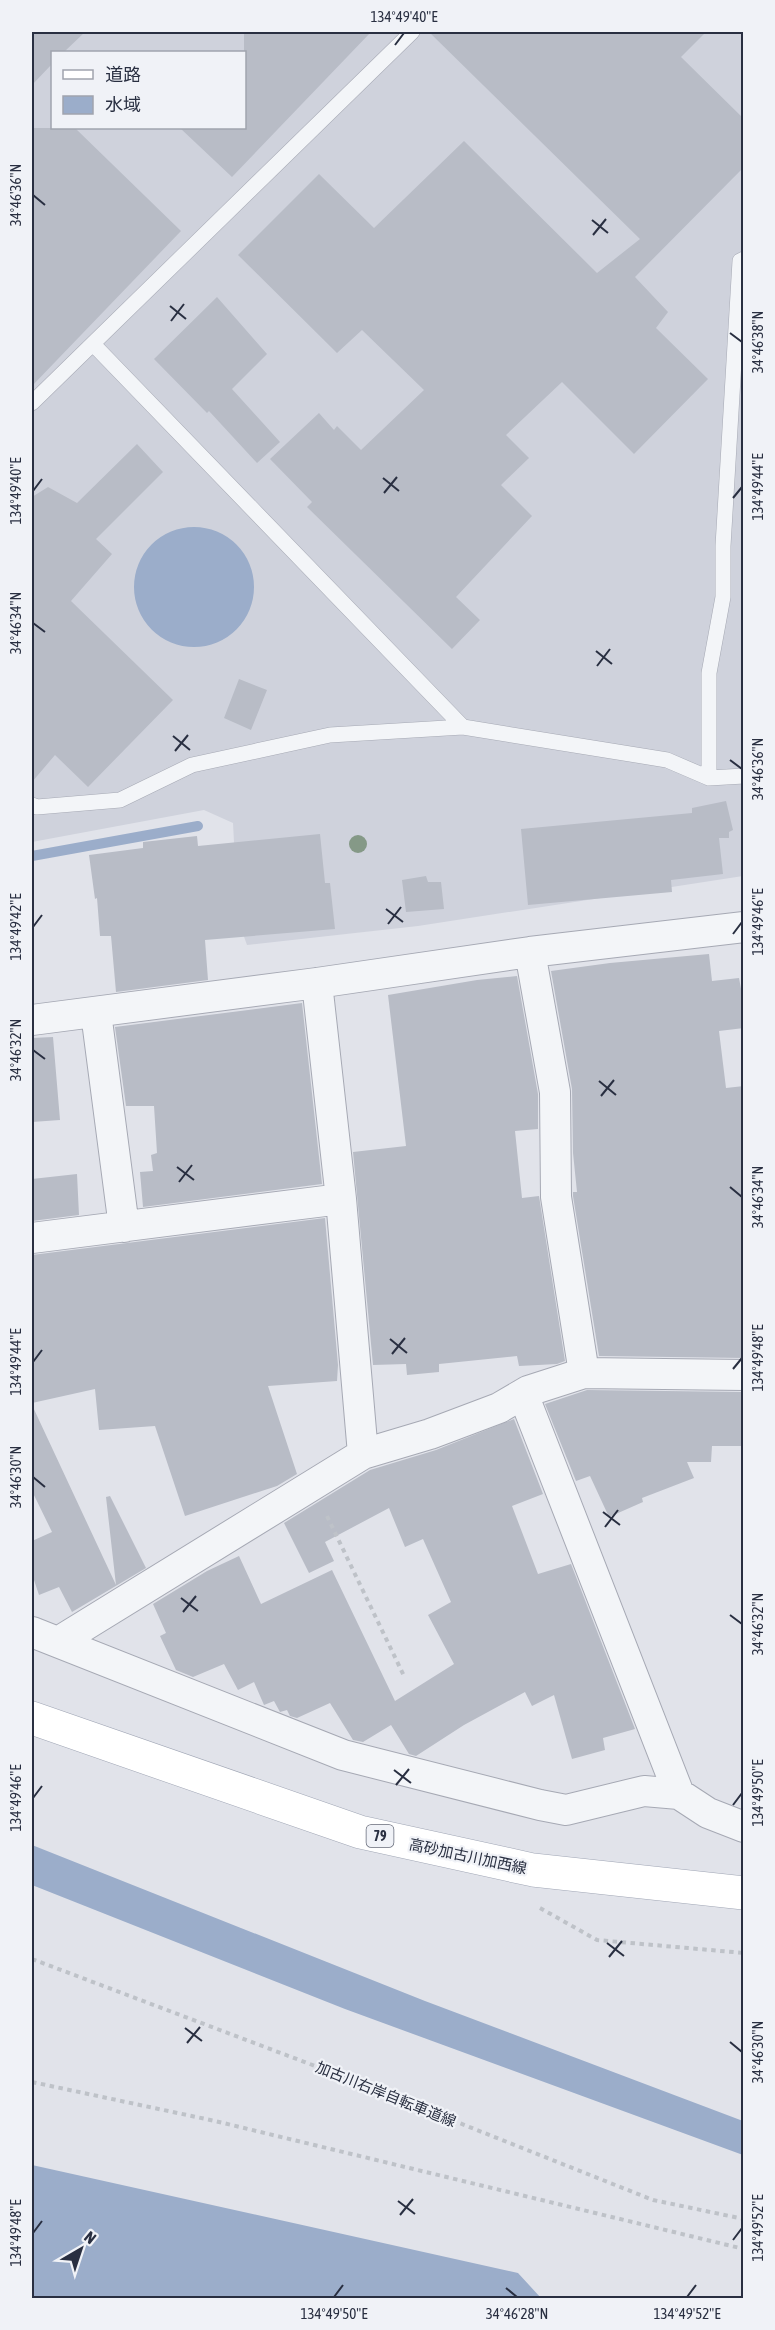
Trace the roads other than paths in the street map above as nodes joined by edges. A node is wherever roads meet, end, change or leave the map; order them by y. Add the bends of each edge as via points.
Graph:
1 (412, 32) edge
2 (744, 259) edge
3 (93, 344) junction
4 (32, 404) edge
5 (463, 727) junction
6 (744, 776) edge
7 (709, 778) junction
8 (32, 805) edge
9 (744, 927) edge
10 (530, 952) junction
11 (317, 983) junction
12 (96, 1013) junction
13 (32, 1020) edge
14 (341, 1199) junction
15 (124, 1227) junction
16 (32, 1238) edge
17 (584, 1373) junction
18 (744, 1375) edge
19 (524, 1394) junction
20 (363, 1454) junction
21 (45, 1637) edge
22 (32, 1718) edge
23 (679, 1794) junction
24 (744, 1827) edge
25 (744, 1893) edge

1 - 3 lane
2 - 7 lane via 740,261 723,597 709,673
3 - 4 lane
3 - 5 lane
5 - 7 lane via 667,760
5 - 8 lane via 330,735 192,765 120,800
6 - 7 lane
9 - 10 street
10 - 11 street
10 - 17 street via 555,1092 556,1197
11 - 12 street
11 - 14 street
12 - 13 street
12 - 15 street
14 - 15 street
14 - 20 street
15 - 16 street
17 - 18 street
17 - 19 street
19 - 20 street via 499,1408 430,1434
19 - 23 street
20 - 21 street
21 - 23 street via 343,1755 540,1805 566,1810 644,1791
22 - 25 main road, 高砂加古川加西線 / 79 via 360,1832 533,1870
23 - 24 street via 708,1813

